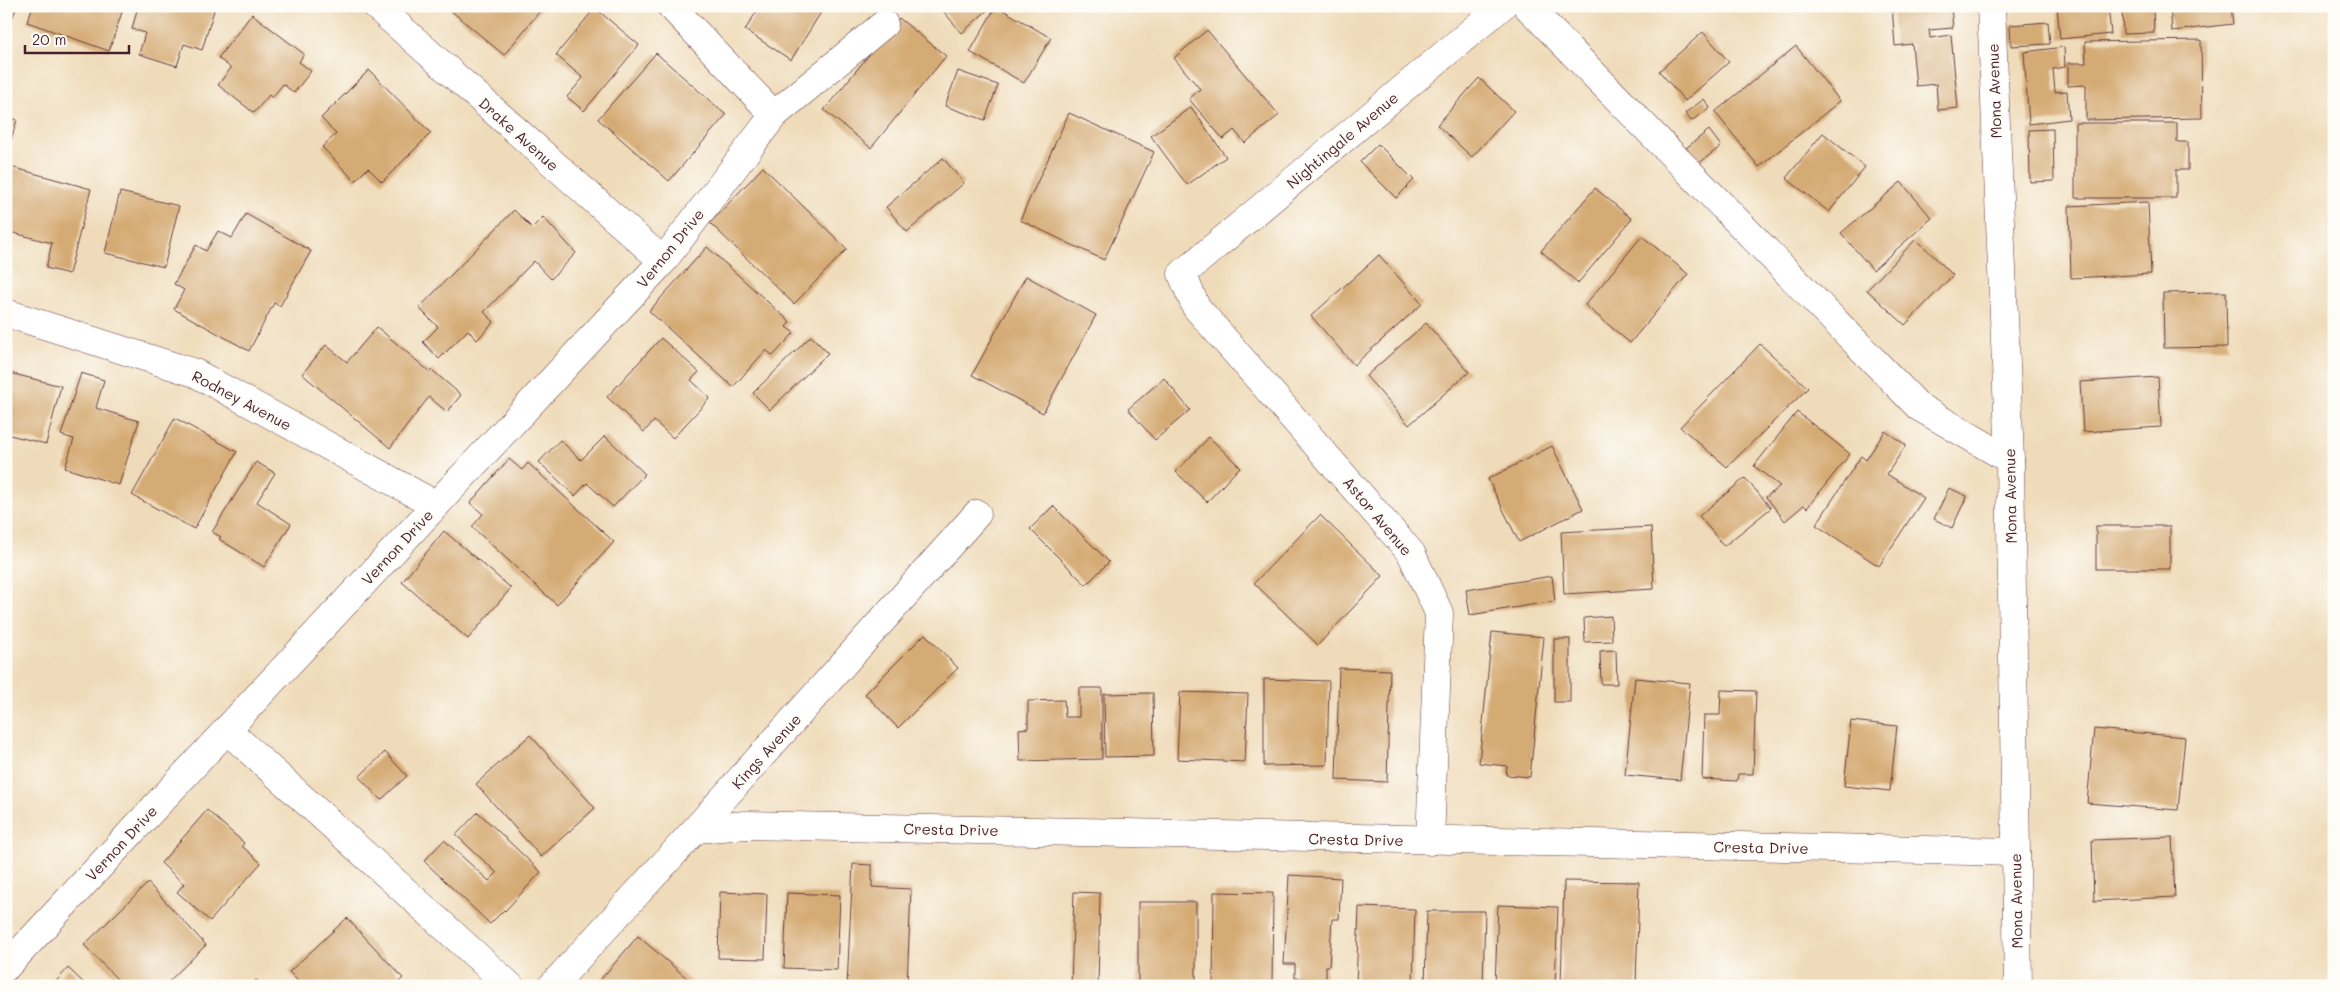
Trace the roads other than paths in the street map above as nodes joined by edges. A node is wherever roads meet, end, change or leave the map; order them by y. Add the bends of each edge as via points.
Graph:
1 (376, 6) edge
2 (671, 6) edge
3 (1502, 6) edge
4 (1527, 6) edge
5 (1991, 6) edge
6 (884, 24) dead end
7 (774, 115) junction
8 (663, 261) junction
9 (1182, 274) joint
10 (6, 313) edge
11 (2010, 460) junction
12 (436, 505) junction
13 (977, 514) dead end
14 (227, 730) junction
15 (696, 829) junction
16 (1430, 840) junction
17 (2016, 852) junction
18 (6, 967) edge
19 (510, 986) edge
20 (552, 986) edge
21 (2018, 986) edge

1 - 8 street, Drake Avenue
2 - 7 street
3 - 9 street, Nightingale Avenue
4 - 11 street via 1919,407
5 - 11 street, Mona Avenue
6 - 7 street, Vernon Drive
7 - 8 street, Vernon Drive
8 - 12 street, Vernon Drive
9 - 16 street, Astor Avenue via 1196,307 1412,553 1439,613
10 - 12 street, Rodney Avenue via 195,373
11 - 17 street, Mona Avenue
12 - 14 street, Vernon Drive
13 - 15 street, Kings Avenue
14 - 18 street, Vernon Drive
14 - 19 street
15 - 16 street, Cresta Drive via 746,825
15 - 20 street, Kings Avenue
16 - 17 street, Cresta Drive
17 - 21 street, Mona Avenue

